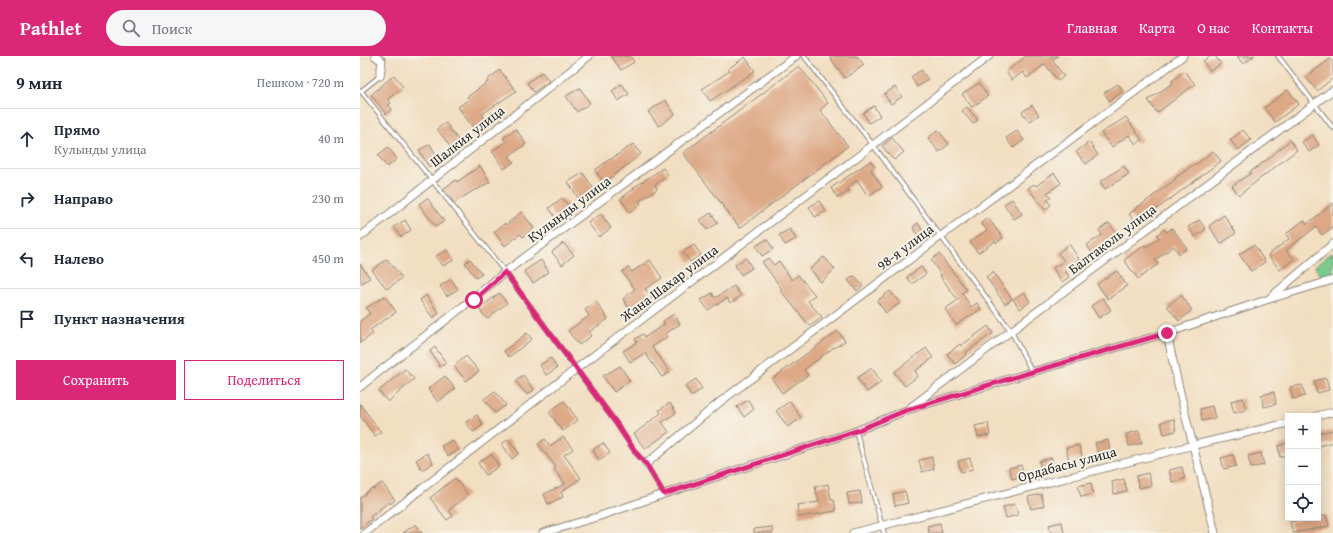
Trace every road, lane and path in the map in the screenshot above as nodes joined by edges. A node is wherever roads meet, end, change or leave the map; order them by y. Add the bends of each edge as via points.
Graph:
1 (375, 56) edge
2 (589, 56) edge
3 (796, 56) edge
4 (804, 56) edge
5 (989, 56) edge
6 (1183, 56) edge
7 (1278, 56) edge
8 (380, 76) joint
9 (1333, 90) edge
10 (361, 92) edge
11 (1314, 104) junction
12 (1333, 128) edge
13 (873, 145) junction
14 (432, 180) junction
15 (940, 236) junction
16 (360, 237) edge
17 (1333, 244) edge
18 (505, 272) junction
19 (1333, 280) edge
20 (1269, 299) junction
21 (1011, 330) junction
22 (1167, 333) junction
23 (576, 369) junction
24 (1032, 372) junction
25 (360, 387) edge
26 (907, 410) junction
27 (1333, 412) edge
28 (1321, 415) edge
29 (1285, 424) edge
30 (856, 431) junction
31 (1194, 445) junction
32 (646, 464) junction
33 (664, 494) junction
34 (884, 529) edge
35 (365, 533) edge
36 (544, 533) edge
37 (853, 533) edge
38 (1215, 533) edge

1 - 8 street via 382,61
2 - 14 street, Шалкия улица
3 - 18 street, Кулынды улица
4 - 13 lane
5 - 13 street, Жана Шахар улица
6 - 15 street, 98-я улица
7 - 11 lane
8 - 10 lane
9 - 11 street, Балтаколь улица
10 - 14 lane
11 - 12 lane
11 - 21 street, Балтаколь улица
13 - 15 lane
13 - 23 street, Жана Шахар улица
14 - 16 street, Шалкия улица
14 - 18 lane
15 - 21 lane
15 - 32 street, 98-я улица via 720,402
17 - 20 street
18 - 23 lane
18 - 25 street, Кулынды улица via 474,300
19 - 20 street
20 - 22 street
21 - 24 lane
21 - 26 street, Балтаколь улица
22 - 24 street
22 - 31 street via 1176,382
23 - 32 lane
23 - 35 street, Жана Шахар улица
24 - 26 street
26 - 30 street
27 - 28 street
29 - 31 street, Ордабасы улица
30 - 33 street
30 - 34 lane
31 - 34 street, Ордабасы улица
31 - 38 street
32 - 33 lane
33 - 36 street via 597,518
34 - 37 street, Ордабасы улица

